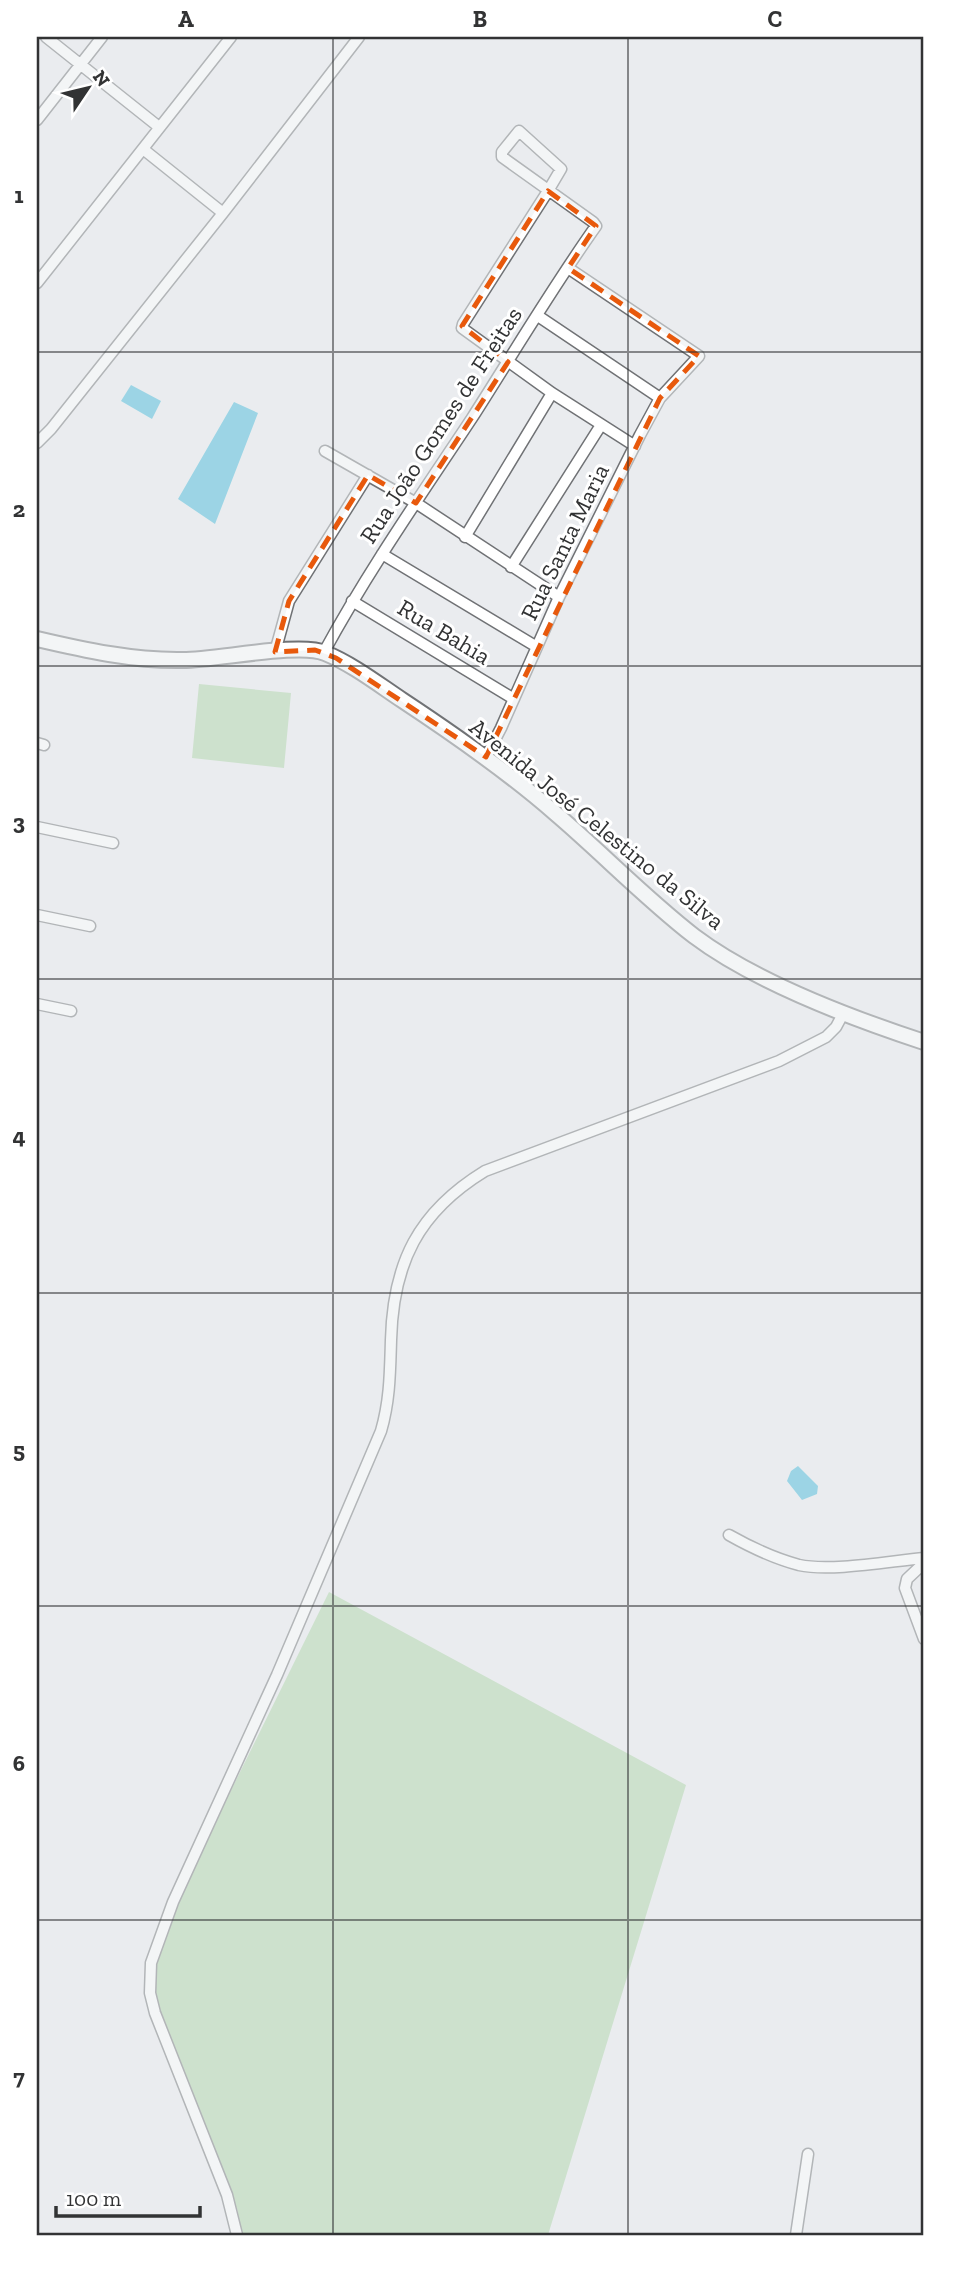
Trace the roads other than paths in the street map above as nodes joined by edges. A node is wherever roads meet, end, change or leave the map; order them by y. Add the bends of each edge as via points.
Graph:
1 (46, 37) edge
2 (102, 37) edge
3 (231, 37) edge
4 (359, 37) edge
5 (79, 64) junction
6 (37, 120) edge
7 (159, 127) junction
8 (143, 149) junction
9 (548, 191) junction
10 (223, 213) junction
11 (568, 268) junction
12 (37, 284) edge
13 (538, 316) junction
14 (508, 362) junction
15 (552, 393) junction
16 (660, 398) junction
17 (601, 425) junction
18 (37, 443) edge
19 (635, 446) junction
20 (325, 451) dead end
21 (368, 475) junction
22 (416, 503) junction
23 (466, 537) junction
24 (382, 554) junction
25 (511, 567) junction
26 (559, 597) junction
27 (352, 601) junction
28 (37, 639) edge
29 (537, 647) junction
30 (275, 652) junction
31 (324, 652) junction
32 (514, 699) junction
33 (485, 757) junction
34 (37, 827) edge
35 (113, 843) dead end
36 (37, 915) edge
37 (90, 926) dead end
38 (37, 1004) edge
39 (71, 1011) dead end
40 (844, 1013) junction
41 (924, 1042) edge
42 (729, 1535) dead end
43 (924, 1558) edge
44 (924, 1563) edge
45 (924, 1639) edge
46 (808, 2154) dead end
47 (237, 2235) edge
48 (796, 2235) edge

1 - 5 street
2 - 5 street
3 - 7 street
4 - 10 street
5 - 6 street
5 - 7 street
7 - 8 street
8 - 10 street
8 - 12 street
9 - 9 street via 561,168 519,131 502,158
9 - 11 street, Rua João Gomes de Freitas via 595,224
9 - 14 street via 462,328
10 - 18 street
11 - 13 street, Rua João Gomes de Freitas
11 - 16 street, Rua Santa Maria via 699,356
13 - 14 street, Rua João Gomes de Freitas
13 - 16 street
14 - 15 street
14 - 22 street, Rua João Gomes de Freitas
15 - 17 street
15 - 23 street
16 - 19 street, Rua Santa Maria
17 - 19 street
17 - 25 street
19 - 26 street, Rua Santa Maria
20 - 21 street
21 - 22 street
21 - 30 street via 289,601
22 - 23 street
22 - 24 street, Rua João Gomes de Freitas
23 - 25 street
24 - 27 street, Rua João Gomes de Freitas
24 - 29 street
25 - 26 street
26 - 29 street, Rua Santa Maria
27 - 31 street, Rua João Gomes de Freitas
27 - 32 street, Rua Bahia
28 - 30 street, Avenida José Celestino da Silva via 115,654 181,660
29 - 32 street, Rua Santa Maria
30 - 31 street, Avenida José Celestino da Silva
31 - 33 street, Avenida José Celestino da Silva
32 - 33 street, Rua Santa Maria
33 - 40 street, Avenida José Celestino da Silva via 711,948
34 - 35 street
36 - 37 street
38 - 39 street
40 - 41 street, Avenida José Celestino da Silva
40 - 47 street via 826,1037 779,1060 485,1171 440,1204 405,1256 396,1285 391,1377 381,1431 278,1675 173,1902 151,1963 155,2012 227,2195
42 - 43 street via 763,1554 802,1565 851,1566
44 - 45 street via 905,1588
46 - 48 street

